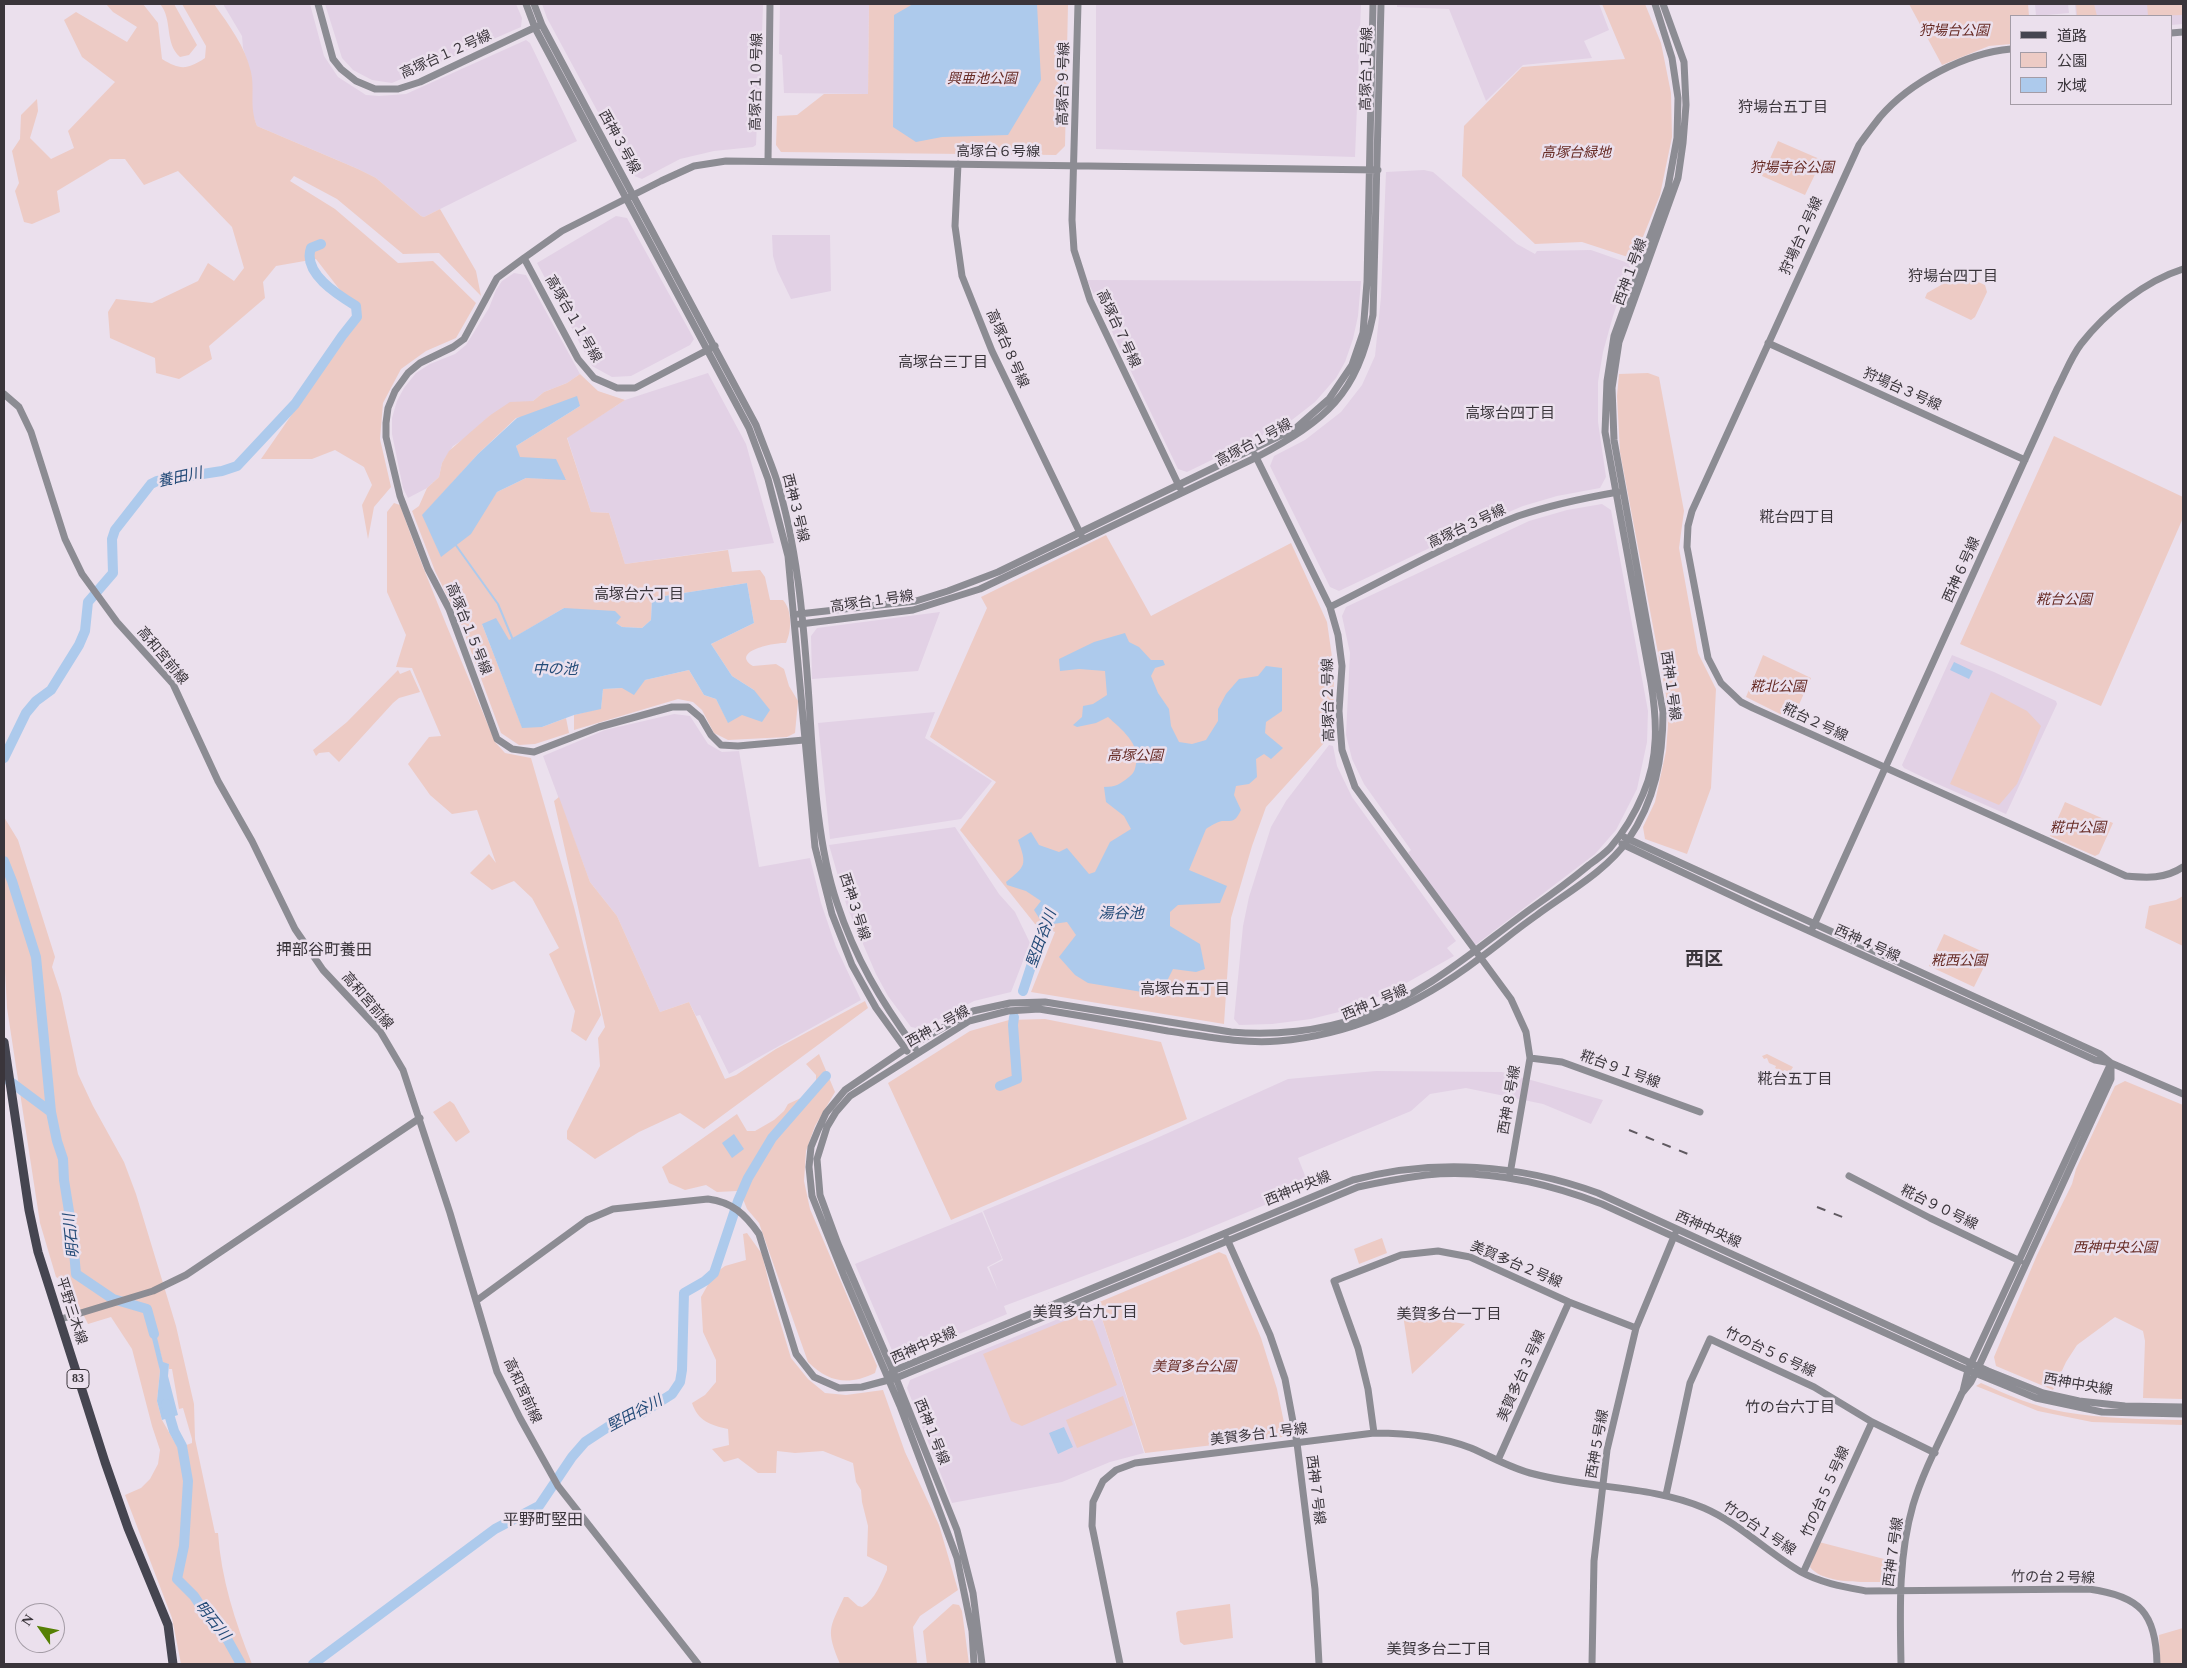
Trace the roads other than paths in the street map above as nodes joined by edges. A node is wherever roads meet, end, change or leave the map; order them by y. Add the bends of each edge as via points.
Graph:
1 (318, 4) edge
2 (526, 4) edge
3 (534, 4) edge
4 (770, 4) edge
5 (1078, 4) edge
6 (1373, 4) edge
7 (1382, 4) edge
8 (1655, 4) edge
9 (1663, 4) edge
10 (542, 24) junction
11 (535, 28) junction
12 (2010, 49) edge
13 (768, 161) junction
14 (958, 164) junction
15 (1075, 165) junction
16 (1368, 170) junction
17 (1378, 170) junction
18 (634, 194) junction
19 (626, 199) junction
20 (524, 258) junction
21 (2183, 269) edge
22 (1768, 343) junction
23 (715, 346) junction
24 (708, 351) junction
25 (4, 394) edge
26 (1253, 450) junction
27 (1257, 457) junction
28 (2026, 460) junction
29 (1179, 484) junction
30 (1619, 491) junction
31 (1182, 493) junction
32 (1080, 532) junction
33 (1084, 540) junction
34 (1330, 607) junction
35 (798, 614) junction
36 (803, 623) junction
37 (794, 624) junction
38 (804, 740) junction
39 (1886, 769) junction
40 (1618, 837) junction
41 (1626, 842) junction
42 (2183, 867) edge
43 (1815, 924) junction
44 (1811, 932) junction
45 (1474, 950) junction
46 (1480, 959) junction
47 (4, 1042) edge
48 (913, 1045) junction
49 (906, 1049) junction
50 (918, 1052) junction
51 (910, 1056) junction
52 (1529, 1061) junction
53 (2111, 1063) junction
54 (2183, 1094) edge
55 (1700, 1112) dead end
56 (420, 1118) junction
57 (1511, 1170) junction
58 (1849, 1176) dead end
59 (1509, 1179) junction
60 (1677, 1229) junction
61 (1224, 1233) junction
62 (1673, 1238) junction
63 (1228, 1241) junction
64 (2020, 1261) junction
65 (476, 1301) junction
66 (1569, 1302) junction
67 (63, 1318) junction
68 (1636, 1328) junction
69 (1973, 1368) junction
70 (892, 1376) junction
71 (2183, 1407) edge
72 (2183, 1414) edge
73 (1872, 1422) junction
74 (1374, 1433) junction
75 (1297, 1443) junction
76 (1935, 1453) junction
77 (1498, 1460) junction
78 (1603, 1487) junction
79 (1666, 1495) junction
80 (1803, 1574) junction
81 (1900, 1590) junction
82 (173, 1664) edge
83 (698, 1664) edge
84 (974, 1664) edge
85 (982, 1664) edge
86 (1120, 1664) edge
87 (1319, 1664) edge
88 (1592, 1664) edge
89 (1901, 1664) edge
90 (2157, 1664) edge

1 - 11 street, 高塚台１２号線 via 333,59 356,81 375,89 398,89 420,82
2 - 11 street, 西神３号線
3 - 10 street, 西神３号線
4 - 13 street, 高塚台１０号線
5 - 15 street, 高塚台９号線
6 - 16 street, 高塚台１号線
7 - 17 street, 高塚台１号線
8 - 30 street, 西神１号線 via 1672,58 1678,98 1677,138 1668,187 1614,336 1607,380 1606,432
9 - 30 street, 西神１号線 via 1684,62 1686,105 1683,143 1678,178 1620,342 1612,388
10 - 11 street, 高塚台１２号線
10 - 18 street, 西神３号線
11 - 19 street, 西神３号線
12 - 22 street, 狩場台２号線 via 1966,59 1940,70 1881,116 1859,144 1843,176
13 - 14 street, 高塚台６号線
13 - 18 street, 高塚台６号線 via 726,161 694,166
14 - 15 street, 高塚台６号線
14 - 32 street, 高塚台８号線 via 955,226 962,276 992,351
15 - 16 street, 高塚台６号線
15 - 29 street, 高塚台７号線 via 1072,220 1074,250 1081,279
16 - 17 street, 高塚台６号線
16 - 26 street, 高塚台１号線 via 1363,333 1352,365 1329,399 1296,428
17 - 27 street, 高塚台１号線 via 1373,315 1364,353 1349,383 1321,418 1295,437
18 - 19 street, 高塚台６号線
18 - 23 street, 西神３号線
19 - 20 street via 562,231
19 - 24 street, 西神３号線
20 - 24 street, 高塚台１１号線 via 578,359 594,378 617,388 635,388
20 - 38 street, 高塚台１５号線 via 497,278 464,339 408,373 395,391 386,423 386,437 400,496 448,609 497,739 512,750 534,752 599,727 672,707 688,707 701,718 721,745
21 - 28 street, 西神６号線 via 2141,290 2107,316 2081,345 2057,388
22 - 28 street, 狩場台３号線
22 - 39 street, 糀台２号線 via 1703,484 1688,526 1687,547 1708,658 1721,683 1741,702
23 - 24 street, 高塚台１１号線
23 - 35 street, 西神３号線 via 756,425 776,477 792,540
24 - 35 street, 西神３号線 via 749,428 768,480 788,556
25 - 56 street, 高和宮前線 via 20,407 28,425 65,540 82,574 123,629 173,684 218,781 295,929 323,970 380,1031 403,1070
26 - 27 street, 高塚台２号線
26 - 29 street, 高塚台１号線
27 - 31 street, 高塚台１号線
27 - 34 street, 高塚台２号線
28 - 39 street, 西神６号線
29 - 31 street, 高塚台７号線
29 - 32 street, 高塚台１号線
30 - 34 street, 高塚台３号線 via 1571,500 1520,516
30 - 40 street, 西神１号線 via 1656,711 1656,738 1643,794
30 - 41 street, 西神１号線 via 1663,712 1663,736 1654,789
31 - 33 street, 高塚台１号線
32 - 33 street, 高塚台８号線
32 - 35 street, 高塚台１号線 via 998,572 916,601
33 - 36 street, 高塚台１号線 via 980,589 914,610
34 - 45 street, 高塚台２号線 via 1342,666 1339,711 1342,750 1356,787
35 - 36 street, 西神３号線
35 - 37 street, 西神３号線
36 - 37 street, 高塚台１号線
36 - 48 street, 西神３号線 via 823,846 836,901 874,988
37 - 38 street, 西神３号線
38 - 49 street, 西神３号線 via 815,846 832,914 852,965 871,1000
39 - 42 street, 糀台２号線 via 2126,876 2154,878
39 - 43 street, 西神６号線
40 - 41 street, 西神４号線
40 - 45 street, 西神１号線 via 1609,849 1561,887
41 - 43 street, 西神４号線
41 - 44 street, 西神４号線
41 - 46 street, 西神１号線 via 1601,868
43 - 44 street, 西神６号線
43 - 53 street, 西神４号線 via 2100,1054
44 - 53 street, 西神４号線 via 2095,1060
45 - 46 street, 高塚台２号線
45 - 48 street, 西神１号線 via 1416,992 1361,1017 1320,1028 1258,1035 1045,1002 1010,1003 973,1011
46 - 50 street, 西神１号線 via 1411,1003 1346,1030 1311,1037 1238,1041 1040,1009 1008,1011 969,1021
46 - 52 street, 西神８号線 via 1511,999 1526,1032
47 - 67 main road, 平野三木線 / 83 via 34,1235 50,1293
48 - 49 street, 西神１号線
48 - 50 street, 西神３号線
49 - 51 street, 西神３号線
49 - 70 street, 西神１号線 via 835,1101 811,1147 809,1167 812,1196 844,1276
50 - 51 street, 西神１号線
51 - 70 street, 西神１号線 via 850,1096 827,1127 817,1159 820,1195
52 - 55 street, 糀台９１号線 via 1562,1062
52 - 57 street, 西神８号線
53 - 54 street
53 - 64 street
53 - 69 street via 2111,1079
56 - 65 street, 高和宮前線
56 - 67 street via 217,1254 168,1283 153,1291
57 - 59 street, 西神８号線
57 - 60 street, 西神中央線 via 1566,1181
57 - 61 street, 西神中央線 via 1457,1166 1383,1172 1353,1180
58 - 64 street, 糀台９０号線
59 - 62 street, 西神中央線 via 1584,1197
59 - 63 street, 西神中央線 via 1428,1175 1358,1187
60 - 62 street, 西神５号線
60 - 69 street, 西神中央線
61 - 63 street, 西神７号線
61 - 70 street, 西神中央線
62 - 68 street, 西神５号線
62 - 69 street, 西神中央線
63 - 70 street, 西神中央線
63 - 75 street, 西神７号線 via 1270,1335 1285,1379
64 - 69 street
65 - 70 street via 587,1220 613,1209 708,1199 730,1204 748,1217 759,1234 796,1354 814,1377 839,1388 862,1387
65 - 83 street, 高和宮前線 via 497,1372 556,1482
66 - 68 street, 美賀多台２号線
66 - 74 street, 美賀多台２号線 via 1470,1256 1438,1252 1401,1254 1334,1281 1358,1348
66 - 77 street, 美賀多台３号線
67 - 82 main road, 平野三木線 / 83 via 105,1462 168,1625
68 - 78 street, 西神５号線 via 1607,1450
69 - 71 street, 西神中央線 via 2061,1398 2107,1404
69 - 72 street, 西神中央線 via 2036,1398 2069,1406 2102,1412
69 - 76 street, 西神７号線
70 - 84 street, 西神１号線 via 957,1558 972,1632
70 - 85 street, 西神１号線 via 957,1530 973,1594
73 - 76 street, 竹の台５６号線
73 - 79 street, 竹の台５６号線 via 1814,1387 1710,1339 1690,1383
73 - 80 street, 竹の台５５号線
74 - 75 street, 美賀多台１号線
74 - 77 street, 美賀多台１号線 via 1403,1433 1443,1439
75 - 86 street, 美賀多台１号線 via 1135,1463 1116,1470 1103,1481 1093,1502 1092,1526
75 - 87 street, 西神７号線 via 1316,1590
76 - 81 street, 西神７号線 via 1913,1505
77 - 78 street, 美賀多台１号線 via 1533,1474
78 - 79 street, 竹の台１号線
78 - 88 street, 西神５号線 via 1594,1561
79 - 80 street, 竹の台１号線 via 1704,1508 1732,1524
80 - 81 street, 竹の台１号線 via 1866,1591
81 - 89 street, 西神７号線
81 - 90 street, 竹の台２号線 via 2089,1589 2115,1592 2134,1603 2150,1620 2155,1633

